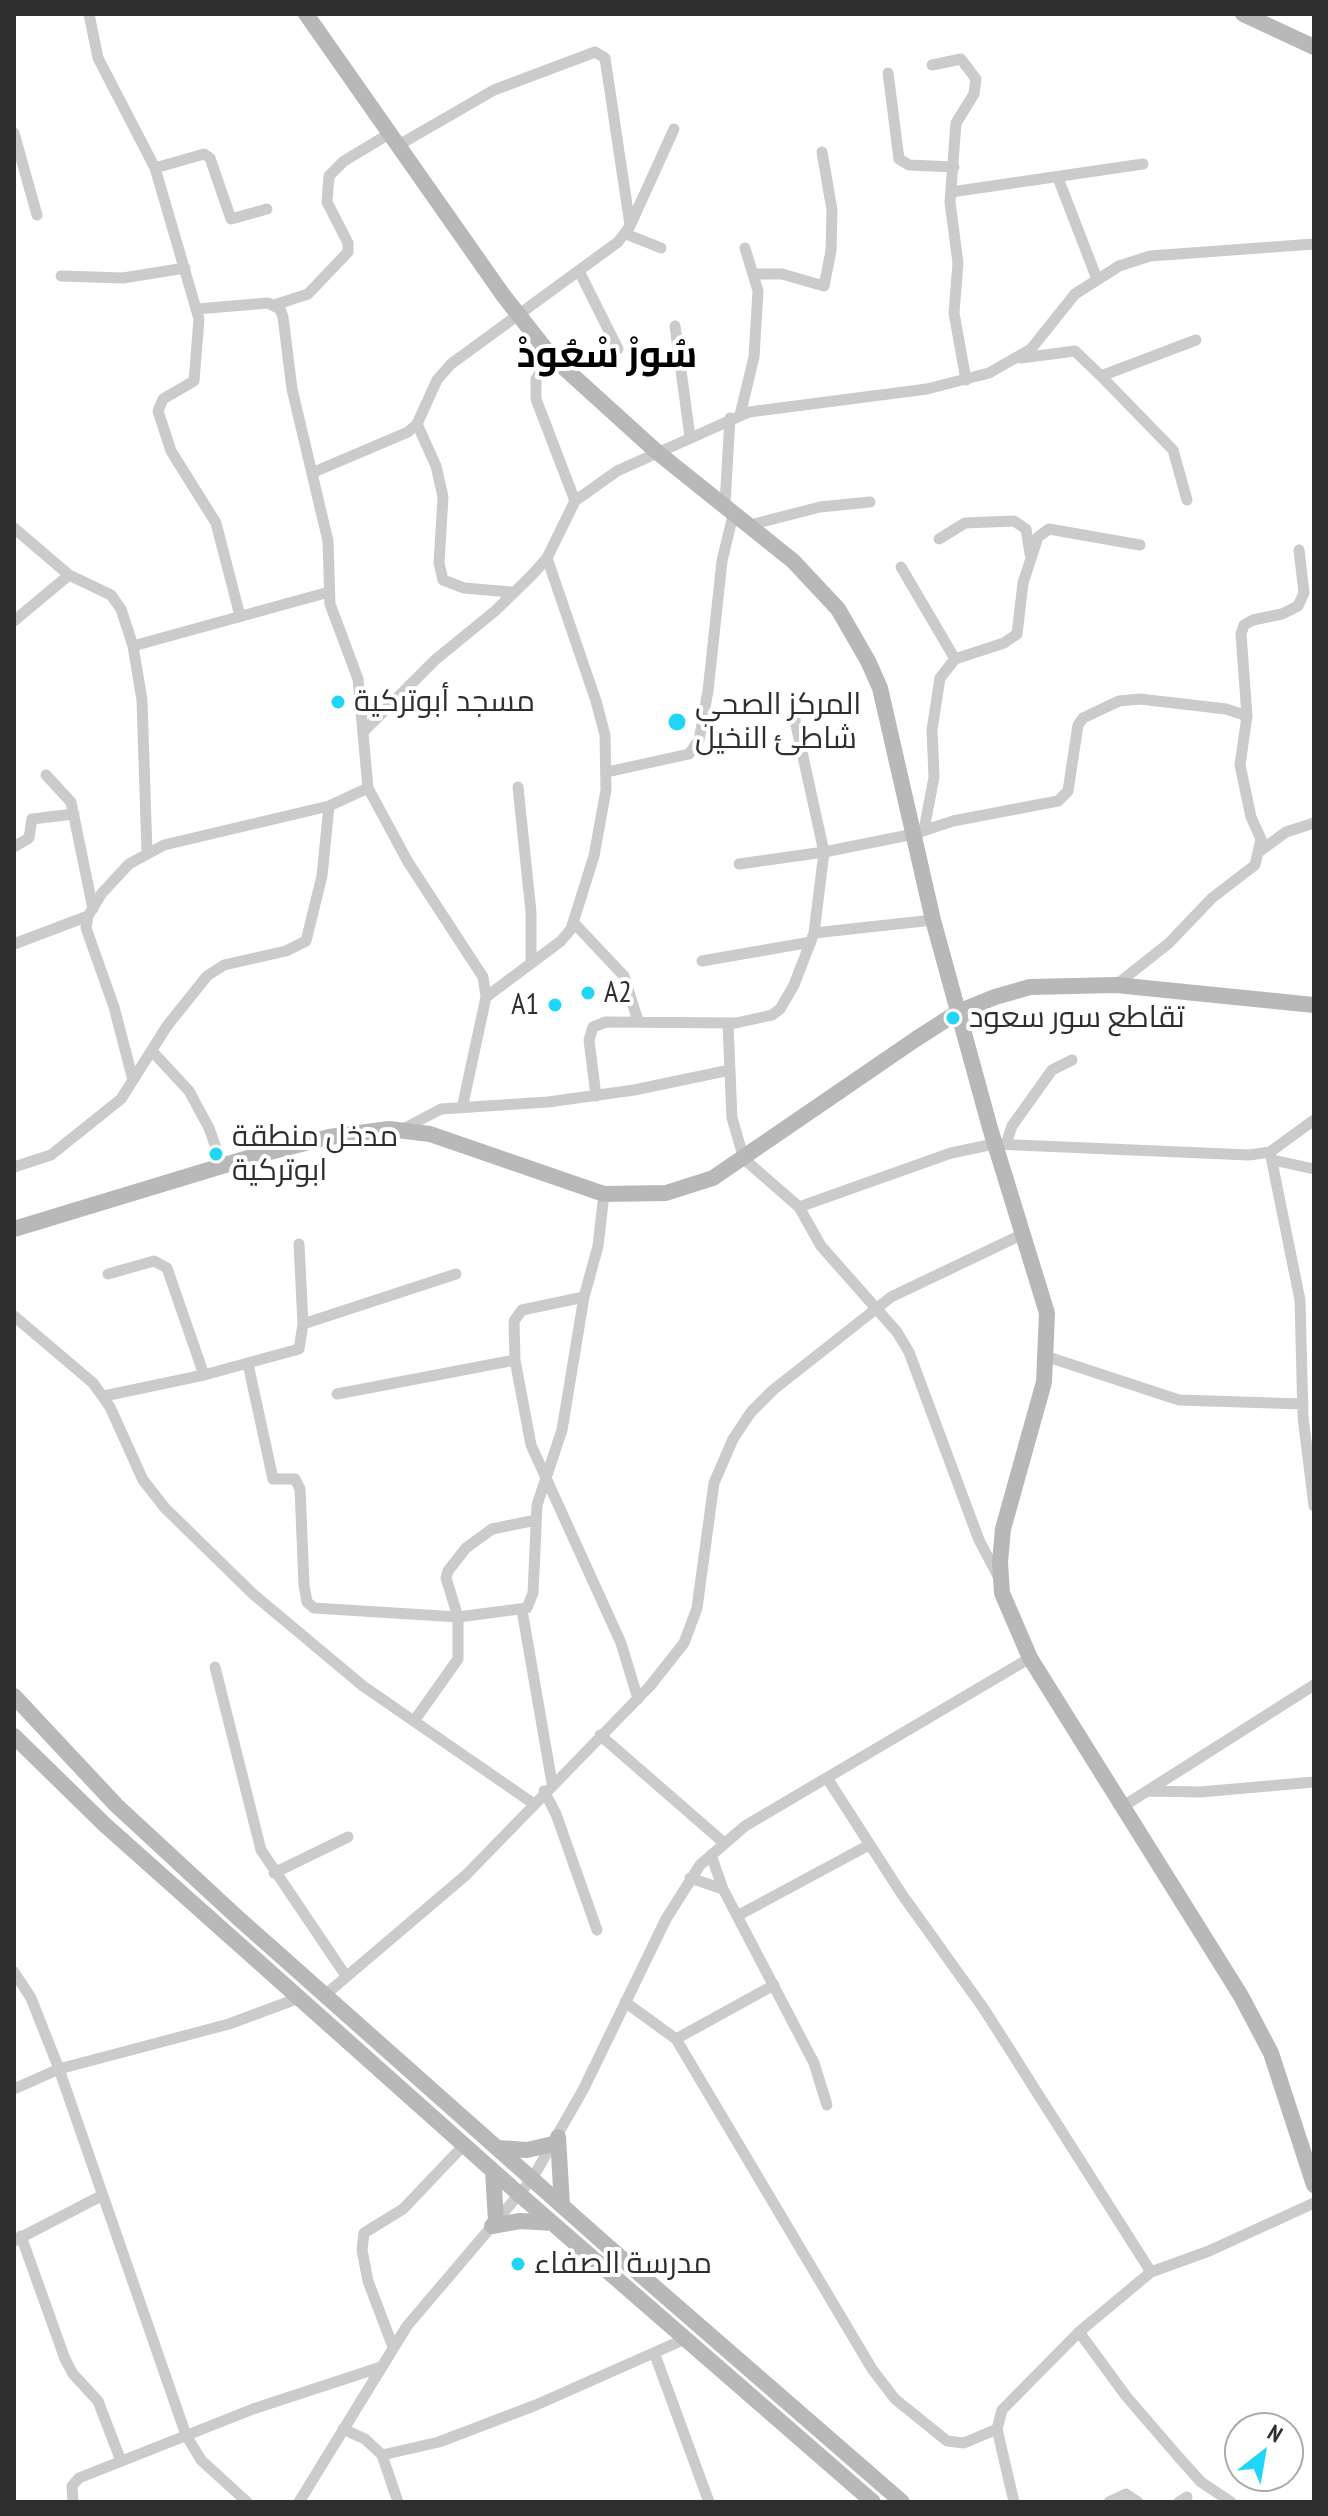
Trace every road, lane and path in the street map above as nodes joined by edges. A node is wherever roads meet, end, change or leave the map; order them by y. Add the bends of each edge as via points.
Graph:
1 (89, 14) edge
2 (306, 14) edge
3 (1243, 14) edge
4 (1314, 47) edge
5 (932, 65) dead end
6 (888, 73) dead end
7 (674, 129) dead end
8 (14, 133) edge
9 (393, 140) junction
10 (822, 152) dead end
11 (1143, 164) dead end
12 (954, 167) junction
13 (155, 168) junction
14 (1058, 178) junction
15 (951, 192) junction
16 (267, 209) dead end
17 (37, 215) dead end
18 (628, 230) junction
19 (1314, 244) edge
20 (661, 248) dead end
21 (745, 248) dead end
22 (185, 268) junction
23 (580, 273) junction
24 (756, 274) junction
25 (61, 276) dead end
26 (1097, 279) junction
27 (274, 305) junction
28 (197, 309) junction
29 (520, 317) junction
30 (675, 326) dead end
31 (1196, 340) dead end
32 (618, 349) dead end
33 (551, 356) junction
34 (1016, 358) junction
35 (1101, 376) junction
36 (966, 380) junction
37 (735, 416) junction
38 (417, 424) junction
39 (690, 437) junction
40 (657, 452) junction
41 (314, 472) junction
42 (1187, 500) dead end
43 (575, 501) junction
44 (870, 502) dead end
45 (729, 508) junction
46 (750, 525) junction
47 (14, 528) edge
48 (939, 539) dead end
49 (1140, 545) dead end
50 (1299, 550) dead end
51 (1031, 557) junction
52 (547, 558) junction
53 (901, 567) dead end
54 (69, 575) junction
55 (329, 592) junction
56 (511, 592) junction
57 (240, 616) junction
58 (14, 621) edge
59 (133, 646) junction
60 (955, 659) junction
61 (793, 711) dead end
62 (1247, 716) junction
63 (363, 732) junction
64 (607, 772) junction
65 (46, 775) dead end
66 (518, 787) dead end
67 (368, 788) junction
68 (329, 806) junction
69 (74, 814) junction
70 (1314, 823) edge
71 (919, 832) junction
72 (14, 847) edge
73 (1260, 851) junction
74 (824, 852) junction
75 (147, 853) junction
76 (739, 864) dead end
77 (90, 913) junction
78 (933, 920) junction
79 (574, 923) junction
80 (812, 937) junction
81 (14, 944) edge
82 (702, 961) dead end
83 (531, 962) junction
84 (1116, 985) junction
85 (486, 997) junction
86 (1314, 1005) edge
87 (958, 1012) junction
88 (638, 1021) junction
89 (728, 1024) junction
90 (152, 1051) junction
91 (1072, 1060) dead end
92 (730, 1070) junction
93 (133, 1080) junction
94 (596, 1096) junction
95 (463, 1104) junction
96 (1314, 1120) edge
97 (403, 1129) junction
98 (1000, 1144) junction
99 (1272, 1156) junction
100 (744, 1159) junction
101 (222, 1165) junction
102 (14, 1167) edge
103 (1314, 1169) edge
104 (604, 1194) junction
105 (799, 1207) junction
106 (14, 1229) edge
107 (1023, 1234) junction
108 (299, 1244) dead end
109 (108, 1274) dead end
110 (456, 1274) dead end
111 (584, 1297) junction
112 (879, 1308) junction
113 (14, 1316) edge
114 (303, 1324) junction
115 (1048, 1357) junction
116 (515, 1360) junction
117 (248, 1364) junction
118 (204, 1375) junction
119 (337, 1394) dead end
120 (104, 1396) junction
121 (1307, 1413) edge
122 (545, 1476) junction
123 (1314, 1506) edge
124 (536, 1520) junction
125 (1000, 1580) junction
126 (522, 1610) junction
127 (458, 1617) junction
128 (1030, 1658) junction
129 (215, 1667) dead end
130 (1314, 1685) edge
131 (14, 1696) edge
132 (638, 1699) junction
133 (414, 1721) junction
134 (600, 1735) junction
135 (14, 1736) edge
136 (827, 1778) junction
137 (1314, 1782) edge
138 (548, 1787) junction
139 (1147, 1791) junction
140 (534, 1804) junction
141 (1122, 1807) junction
142 (348, 1837) dead end
143 (723, 1842) junction
144 (869, 1845) junction
145 (711, 1855) junction
146 (274, 1873) junction
147 (690, 1878) junction
148 (723, 1889) junction
149 (737, 1916) junction
150 (597, 1930) dead end
151 (14, 1972) edge
152 (346, 1976) junction
153 (774, 1985) junction
154 (325, 1995) junction
155 (299, 1998) junction
156 (625, 2002) junction
157 (676, 2039) junction
158 (59, 2069) junction
159 (14, 2089) edge
160 (827, 2105) dead end
161 (555, 2140) junction
162 (464, 2145) junction
163 (499, 2148) junction
164 (493, 2171) junction
165 (532, 2179) junction
166 (1314, 2183) edge
167 (519, 2194) junction
168 (101, 2196) junction
169 (1314, 2203) edge
170 (562, 2205) junction
171 (494, 2223) junction
172 (552, 2223) junction
173 (17, 2239) edge
174 (1151, 2272) junction
175 (1079, 2332) junction
176 (685, 2339) junction
177 (393, 2347) junction
178 (655, 2355) junction
179 (382, 2367) junction
180 (343, 2429) junction
181 (997, 2429) junction
182 (186, 2435) junction
183 (382, 2455) junction
184 (121, 2461) junction
185 (73, 2502) edge
186 (247, 2502) edge
187 (299, 2502) edge
188 (398, 2502) edge
189 (709, 2502) edge
190 (873, 2502) edge
191 (902, 2502) edge
192 (1014, 2502) edge
193 (1109, 2502) edge
194 (1138, 2502) edge
195 (1231, 2502) edge

1 - 13 street via 98,58
2 - 9 street
3 - 4 street
5 - 12 street via 961,59 976,79 974,94 956,123
6 - 12 street via 899,159 909,165
7 - 18 street
8 - 17 street
9 - 18 street via 494,90 595,52 605,58
9 - 27 street via 344,161 329,176 327,202 348,252 308,294
9 - 29 street
10 - 24 street via 832,210 824,286 782,274
11 - 14 street
12 - 15 street
13 - 16 street via 204,154 210,158 231,219
13 - 22 street
14 - 15 street
14 - 26 street
15 - 36 street via 958,263 954,313
18 - 20 street
18 - 23 street
19 - 26 street via 1150,256
21 - 24 street
22 - 25 street via 123,278
22 - 28 street
23 - 29 street
23 - 32 street
24 - 37 street via 754,357
26 - 34 street via 1067,301 1044,335
27 - 28 street
27 - 41 street via 283,317 292,389
28 - 57 street via 194,381 163,399 158,411 171,451 216,523
29 - 33 street
29 - 38 street via 443,372
30 - 39 street
31 - 35 street
33 - 40 street
33 - 43 street via 536,379 536,399
34 - 35 street via 1075,351
34 - 36 street
35 - 42 street via 1173,450
36 - 37 street
37 - 39 street
37 - 45 street
38 - 41 street
38 - 56 street via 443,497 443,580 464,588
39 - 40 street
40 - 43 street via 617,471
40 - 45 street
41 - 55 street via 328,541
43 - 52 street
44 - 46 street via 820,507
45 - 46 street
45 - 64 street via 699,740 689,754
46 - 71 street via 793,561 853,630 880,688
47 - 54 street
48 - 51 street via 965,523 1014,521 1026,529
49 - 51 street via 1049,529 1038,537
50 - 62 street via 1304,593 1298,606 1253,620 1241,634
51 - 60 street via 1017,634
52 - 56 street
52 - 64 street via 596,701
53 - 60 street
54 - 58 street
54 - 59 street via 111,595
55 - 57 street
55 - 63 street via 334,621 358,679
56 - 63 street
57 - 59 street
59 - 75 street via 142,700
60 - 71 street via 936,689 934,777
61 - 74 street
62 - 71 street via 1140,699 1119,701 1078,725 1064,797
62 - 73 street via 1240,765
63 - 67 street
64 - 79 street via 594,856
65 - 69 street via 64,791
66 - 83 street
67 - 68 street
67 - 85 street via 408,862 483,977
68 - 75 street via 191,837
68 - 90 street via 322,876 306,941 286,951 245,958 207,976
69 - 72 street via 32,819 29,838
69 - 77 street
70 - 73 street via 1286,832
71 - 74 street
71 - 78 street
73 - 84 street via 1255,865
74 - 76 street
74 - 80 street
75 - 77 street via 129,864
77 - 81 street
77 - 93 street via 86,928
78 - 80 street
78 - 87 street
79 - 83 street via 561,941
79 - 88 street via 624,976
80 - 82 street
80 - 89 street via 780,1009
83 - 85 street
84 - 86 street
84 - 87 street via 1030,987
85 - 95 street
87 - 98 street
87 - 100 street
88 - 89 street
88 - 94 street via 606,1022 589,1033
89 - 92 street
90 - 93 street
90 - 101 street via 189,1091
91 - 98 street via 1052,1070
92 - 94 street
92 - 100 street via 732,1118
93 - 102 street via 108,1110 51,1155
94 - 95 street
95 - 97 street
96 - 99 street
97 - 101 street via 329,1137
97 - 104 street
98 - 99 street
98 - 105 street via 951,1153
98 - 107 street
99 - 103 street
99 - 121 street via 1300,1300
100 - 104 street via 713,1178 678,1190
100 - 105 street
101 - 106 street
104 - 111 street via 598,1246
105 - 112 street via 821,1246
107 - 112 street via 901,1292
107 - 115 street via 1047,1313
108 - 114 street
109 - 118 street via 154,1261 167,1268
110 - 114 street
111 - 116 street via 522,1310 514,1321
111 - 122 street via 562,1430
112 - 125 street via 909,1352 975,1531
112 - 132 street via 773,1390 741,1425 714,1483 693,1625
113 - 120 street
114 - 117 street via 299,1349
115 - 121 street via 1179,1400
115 - 125 street via 1003,1529
116 - 119 street
116 - 122 street via 531,1445
117 - 118 street
117 - 127 street via 273,1479 295,1479 300,1489 307,1602 325,1610
118 - 120 street
120 - 133 street via 143,1480 165,1508 253,1594 363,1686
121 - 123 street
122 - 124 street
122 - 132 street via 621,1643
124 - 126 street via 533,1593
124 - 127 street via 492,1529 454,1562 446,1578
125 - 128 street
126 - 127 street
126 - 138 street
127 - 133 street via 458,1659
128 - 136 street
128 - 141 street
129 - 146 street via 261,1850
130 - 139 street
131 - 154 street via 116,1805
132 - 134 street
133 - 140 street
134 - 138 street
134 - 143 street
135 - 155 street
136 - 143 street
136 - 144 street
137 - 139 street
138 - 140 street
138 - 150 street
139 - 141 street
140 - 152 street via 466,1875
141 - 166 street via 1271,2053
142 - 146 street
143 - 145 street
144 - 149 street
144 - 174 street via 984,2009
145 - 147 street
145 - 148 street
146 - 152 street
147 - 148 street
147 - 156 street
148 - 149 street
149 - 153 street
151 - 158 street via 31,1998
152 - 154 street
153 - 157 street
153 - 160 street via 814,2063
154 - 163 street
155 - 158 street via 229,2024
155 - 162 street
156 - 157 street
156 - 161 street
157 - 181 street via 872,2369 895,2399 947,2441 964,2443
158 - 159 street
158 - 168 street
161 - 163 street via 527,2150
161 - 165 street
161 - 170 street
162 - 164 street
162 - 177 street via 403,2209 364,2233 368,2281
163 - 165 street
164 - 167 street
164 - 171 street
165 - 167 street
165 - 170 street
167 - 171 street
167 - 172 street
168 - 173 street
168 - 182 street
169 - 174 street
170 - 191 street
171 - 172 street
171 - 177 street
172 - 176 street
173 - 184 street via 65,2359 98,2401
174 - 175 street
175 - 181 street via 1002,2410
175 - 195 street via 1175,2453 1201,2482
176 - 178 street
176 - 190 street
177 - 179 street
178 - 183 street via 439,2442
178 - 189 street
179 - 180 street
179 - 182 street
180 - 183 street
180 - 187 street
181 - 192 street
182 - 184 street
182 - 186 street via 201,2460
183 - 188 street
184 - 185 street via 74,2482
193 - 194 street via 1126,2494

